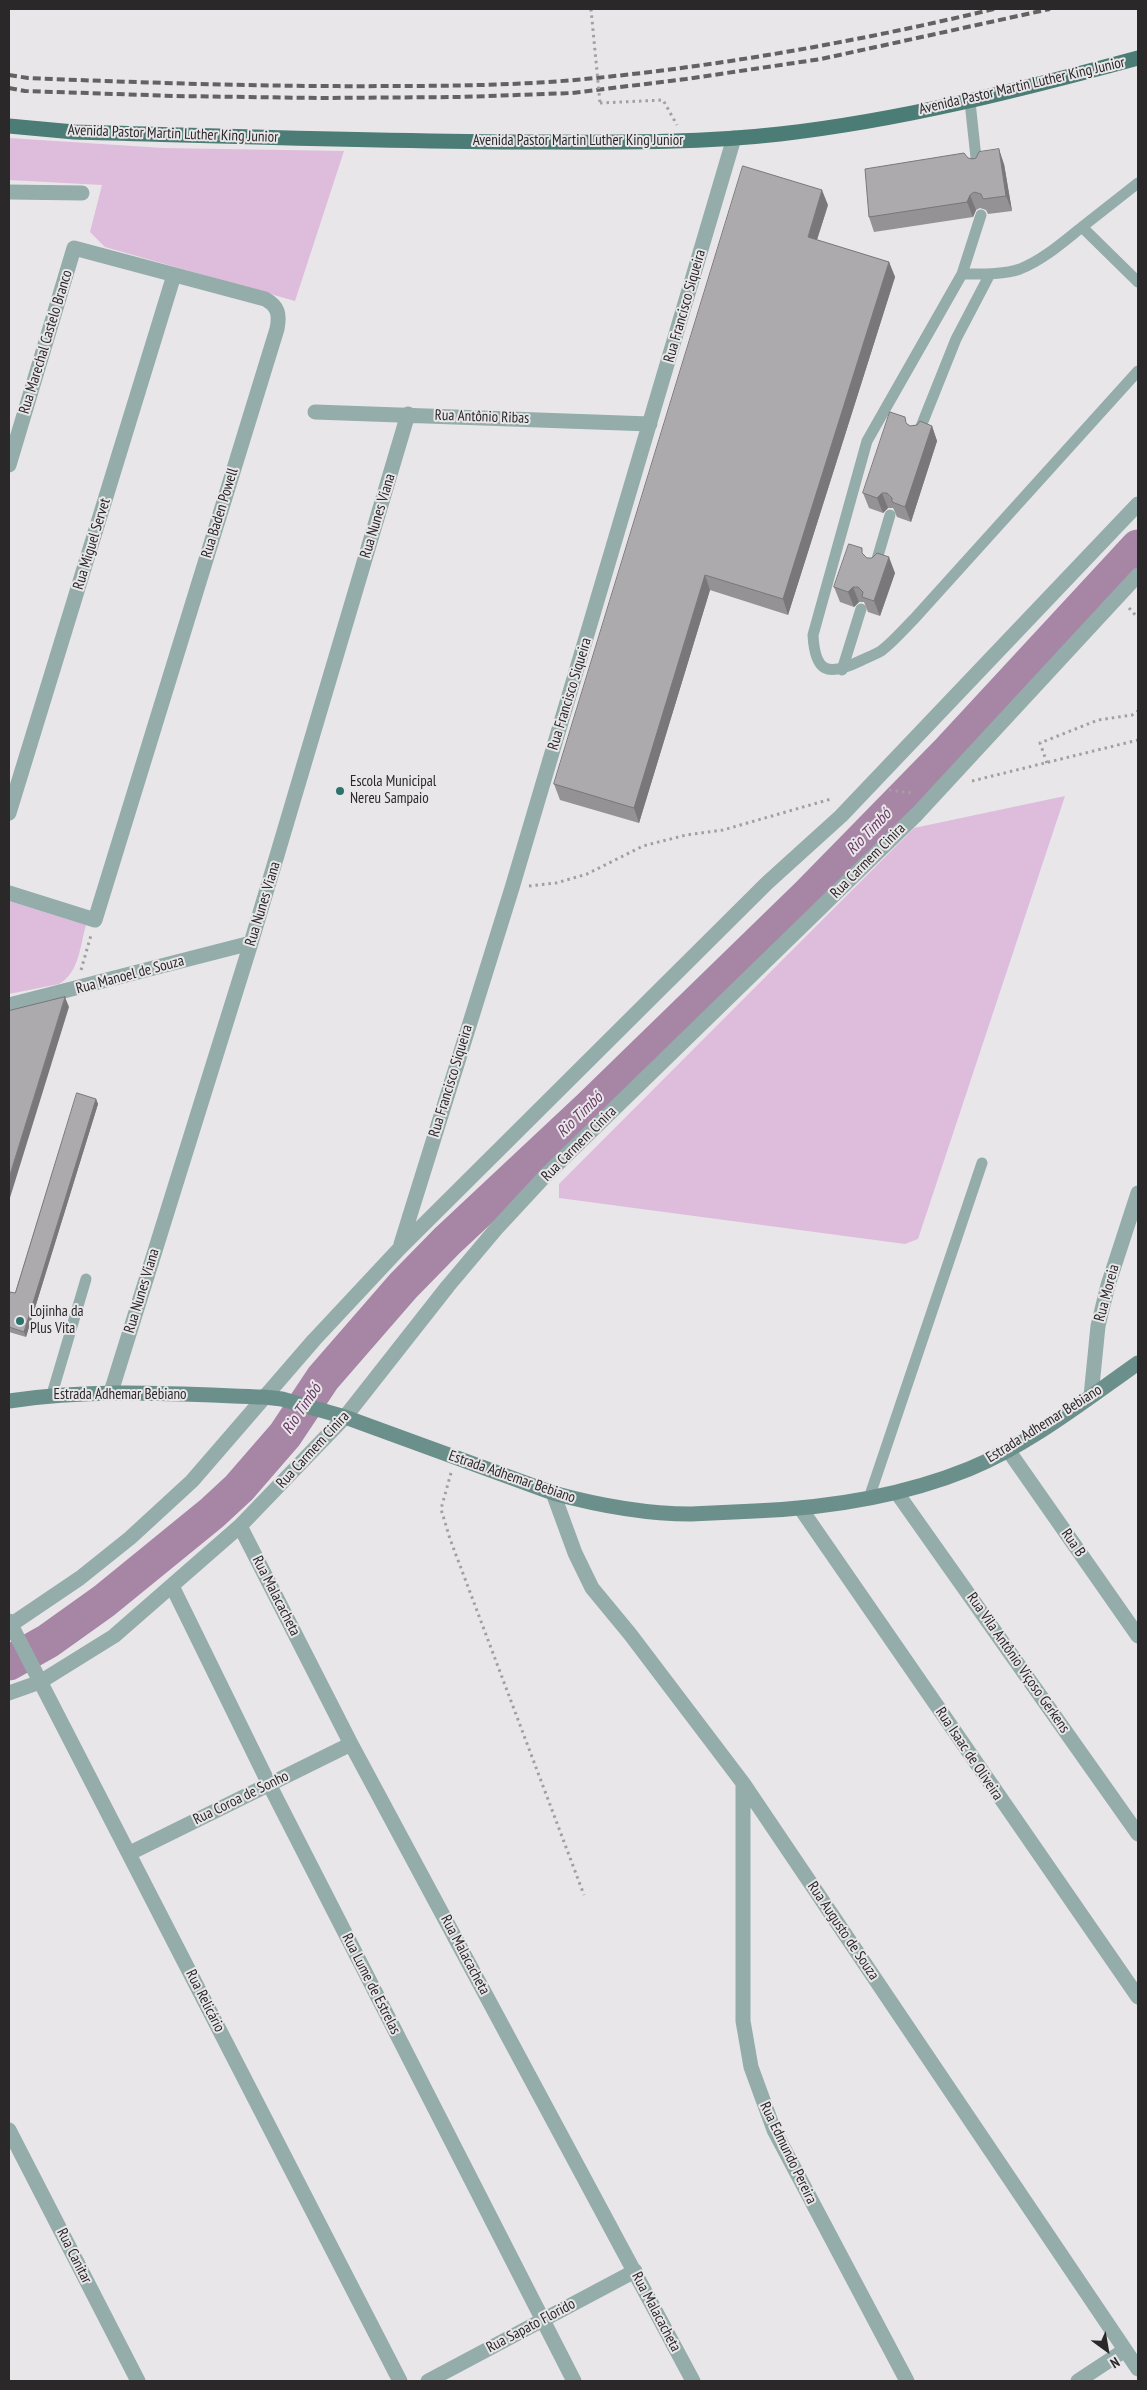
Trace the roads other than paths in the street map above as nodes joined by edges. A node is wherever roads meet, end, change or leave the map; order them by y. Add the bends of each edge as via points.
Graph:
1 (1138, 58) edge
2 (970, 102) junction
3 (9, 126) edge
4 (734, 138) junction
5 (977, 168) edge
6 (1138, 183) edge
7 (9, 192) edge
8 (82, 193) dead end
9 (981, 216) dead end
10 (1082, 227) junction
11 (74, 248) joint
12 (962, 274) junction
13 (990, 274) junction
14 (174, 275) junction
15 (1138, 282) edge
16 (1138, 371) edge
17 (315, 412) dead end
18 (408, 414) junction
19 (650, 424) junction
20 (918, 434) edge
21 (9, 465) edge
22 (1138, 504) edge
23 (890, 515) edge
24 (875, 566) edge
25 (1138, 575) edge
26 (861, 609) edge
27 (842, 670) junction
28 (9, 813) edge
29 (9, 893) edge
30 (251, 943) junction
31 (9, 1005) edge
32 (982, 1163) dead end
33 (1138, 1193) edge
34 (400, 1248) junction
35 (86, 1279) dead end
36 (1138, 1363) edge
37 (111, 1392) junction
38 (52, 1394) junction
39 (1091, 1396) junction
40 (264, 1397) junction
41 (9, 1401) edge
42 (345, 1417) junction
43 (1008, 1450) junction
44 (553, 1493) junction
45 (897, 1493) junction
46 (868, 1498) junction
47 (801, 1509) junction
48 (240, 1526) junction
49 (172, 1586) junction
50 (11, 1627) edge
51 (1138, 1636) edge
52 (37, 1676) junction
53 (9, 1694) edge
54 (351, 1744) junction
55 (269, 1784) junction
56 (743, 1784) junction
57 (1138, 1834) edge
58 (130, 1853) junction
59 (1138, 1998) edge
60 (9, 2130) edge
61 (635, 2271) junction
62 (542, 2320) junction
63 (1125, 2350) junction
64 (1138, 2369) edge
65 (138, 2381) edge
66 (400, 2381) edge
67 (428, 2381) edge
68 (574, 2381) edge
69 (693, 2381) edge
70 (908, 2381) edge
71 (1078, 2381) edge

1 - 2 main road, Avenida Pastor Martin Luther King Junior
2 - 4 main road, Avenida Pastor Martin Luther King Junior via 842,125
2 - 5 lane
3 - 4 main road, Avenida Pastor Martin Luther King Junior via 84,132 442,141 602,142
4 - 19 street, Rua Francisco Siqueira
6 - 10 lane
7 - 8 street
9 - 12 lane
10 - 13 lane via 1049,253 1019,269
10 - 15 lane
11 - 14 street, Rua Baden Powell
11 - 21 street, Rua Marechal Castelo Branco
12 - 13 lane
12 - 27 lane via 868,441 813,635 814,653 820,664 830,670
13 - 20 lane via 956,339
14 - 28 street, Rua Miguel Servet
14 - 29 street, Rua Baden Powell via 265,299 277,309 279,317 95,920
16 - 27 lane via 914,619 880,651
17 - 18 street, Rua Antônio Ribas
18 - 19 street, Rua Antônio Ribas
18 - 30 street, Rua Nunes Viana
19 - 34 street, Rua Francisco Siqueira via 512,888
22 - 34 street via 868,790 767,882
23 - 24 lane
25 - 42 street, Rua Carmem Cinira via 939,790 546,1175 448,1286
26 - 27 lane
30 - 31 street, Rua Manoel de Souza
30 - 37 street, Rua Nunes Viana
32 - 46 lane
33 - 39 street, Rua Moreia via 1098,1326
34 - 40 street
35 - 38 lane
36 - 39 main road, Estrada Adhemar Bebiano
37 - 38 main road, Estrada Adhemar Bebiano
37 - 40 main road, Estrada Adhemar Bebiano
38 - 41 main road, Estrada Adhemar Bebiano
39 - 43 main road, Estrada Adhemar Bebiano
40 - 42 main road, Estrada Adhemar Bebiano
40 - 50 street via 192,1481 130,1538
42 - 44 main road, Estrada Adhemar Bebiano
42 - 48 street, Rua Carmem Cinira
43 - 45 main road, Estrada Adhemar Bebiano via 969,1469
43 - 51 street, Rua B
44 - 47 main road, Estrada Adhemar Bebiano via 644,1511
44 - 56 street, Rua Augusto de Souza via 592,1588
45 - 46 main road, Estrada Adhemar Bebiano
45 - 57 street, Rua Vila Antônio Viçoso Gerkens
46 - 47 main road, Estrada Adhemar Bebiano
47 - 59 street, Rua Isaac de Oliveira
48 - 49 street, Rua Carmem Cinira
48 - 54 street, Rua Malacacheta
49 - 52 street, Rua Carmem Cinira via 114,1636
49 - 55 street, Rua Lume de Estrelas
50 - 52 street, Rua Relicário
52 - 53 street, Rua Carmem Cinira
52 - 58 street, Rua Relicário
54 - 55 street, Rua Coroa de Sonho
54 - 61 street, Rua Malacacheta
55 - 58 street, Rua Coroa de Sonho
55 - 62 street, Rua Lume de Estrelas
56 - 63 street, Rua Augusto de Souza
56 - 70 street, Rua Edmundo Pereira via 743,2021 751,2067 774,2130
58 - 66 street, Rua Relicário
60 - 65 street, Rua Canitar
61 - 62 street, Rua Sapato Florido
61 - 69 street, Rua Malacacheta
62 - 67 street, Rua Sapato Florido
62 - 68 street, Rua Lume de Estrelas
63 - 64 street, Rua Augusto de Souza
63 - 71 street

